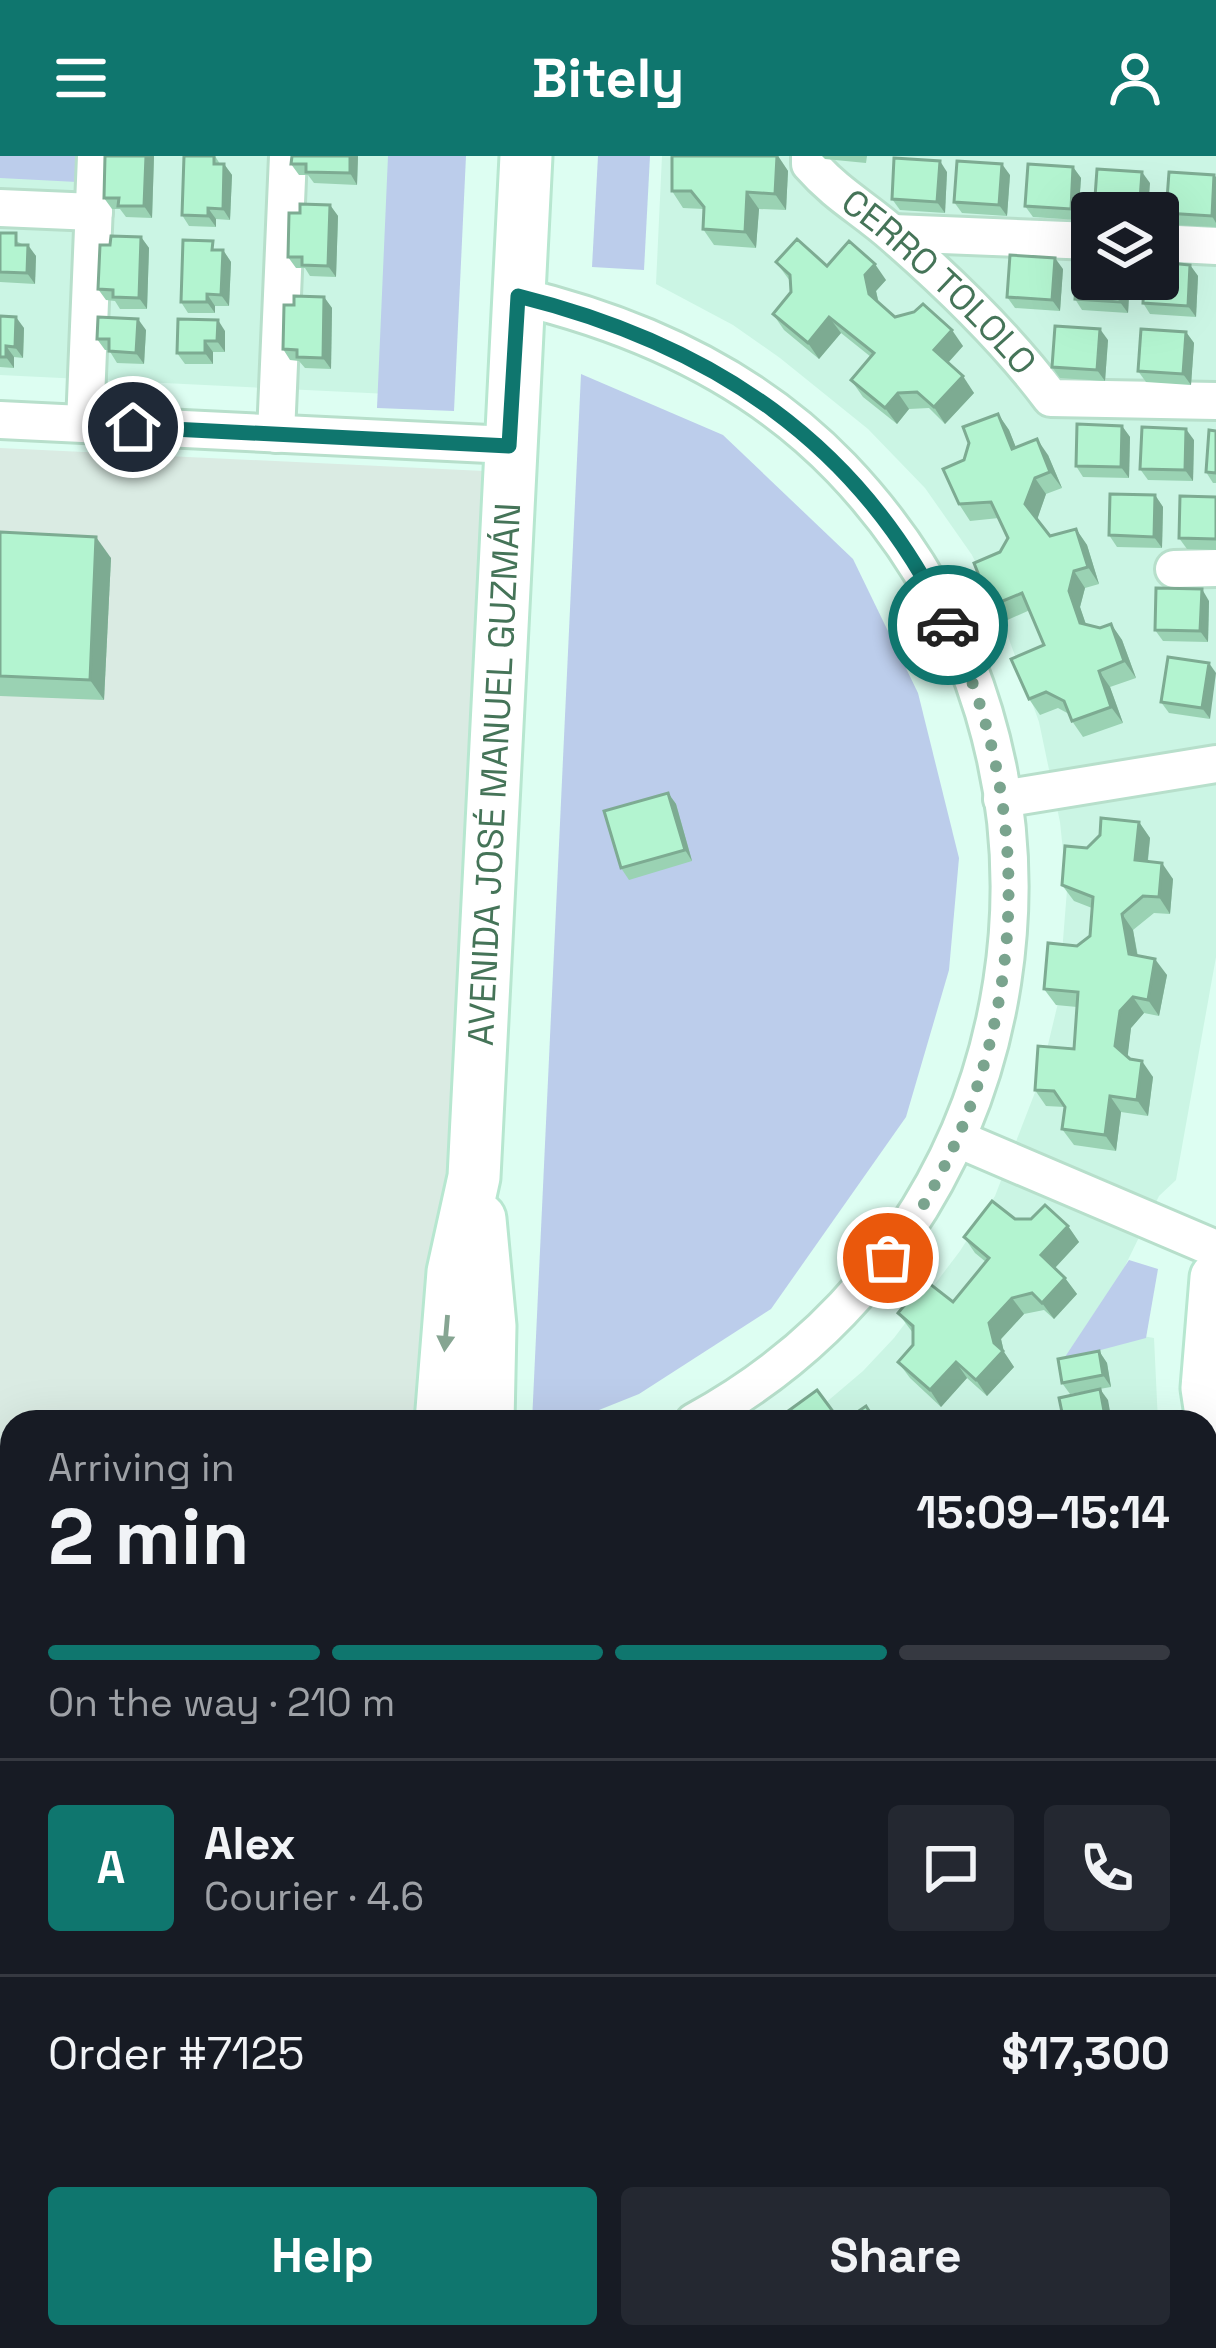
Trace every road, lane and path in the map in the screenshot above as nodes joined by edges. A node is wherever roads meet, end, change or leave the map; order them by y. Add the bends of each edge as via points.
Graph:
1 (97, 156) edge
2 (289, 156) edge
3 (526, 156) edge
4 (810, 156) edge
5 (0, 208) edge
6 (94, 212) junction
7 (893, 233) junction
8 (1071, 240) edge
9 (1179, 244) edge
10 (1216, 246) edge
11 (518, 296) junction
12 (1216, 401) edge
13 (0, 420) edge
14 (85, 424) junction
15 (276, 434) junction
16 (509, 446) junction
17 (1216, 568) edge
18 (1174, 569) dead end
19 (1216, 764) edge
20 (1002, 799) junction
21 (958, 1139) junction
22 (474, 1177) junction
23 (1216, 1249) edge
24 (1216, 1278) edge
25 (1211, 1350) edge
26 (443, 1410) edge
27 (488, 1410) edge
28 (712, 1410) edge
29 (1210, 1410) edge

1 - 6 street
2 - 15 street
3 - 11 street, AVENIDA JOSÉ MANUEL GUZMÁN
4 - 7 street, CERRO TOLOLO via 836,194
5 - 6 street
6 - 14 street
7 - 8 street
7 - 12 street, CERRO TOLOLO via 1051,398
9 - 10 street
11 - 16 street, AVENIDA JOSÉ MANUEL GUZMÁN
11 - 20 street via 675,348 757,397 840,466 936,599 977,697
13 - 14 street
14 - 15 street
15 - 16 street
16 - 22 street, AVENIDA JOSÉ MANUEL GUZMÁN
17 - 18 street
19 - 20 street
20 - 21 street via 1005,968 980,1084
21 - 23 street
21 - 28 street via 903,1238 837,1317
22 -> 26 street, AVENIDA JOSÉ MANUEL GUZMÁN via 453,1272
22 - 27 street, AVENIDA JOSÉ MANUEL GUZMÁN via 488,1275
24 - 25 street
25 - 29 street

